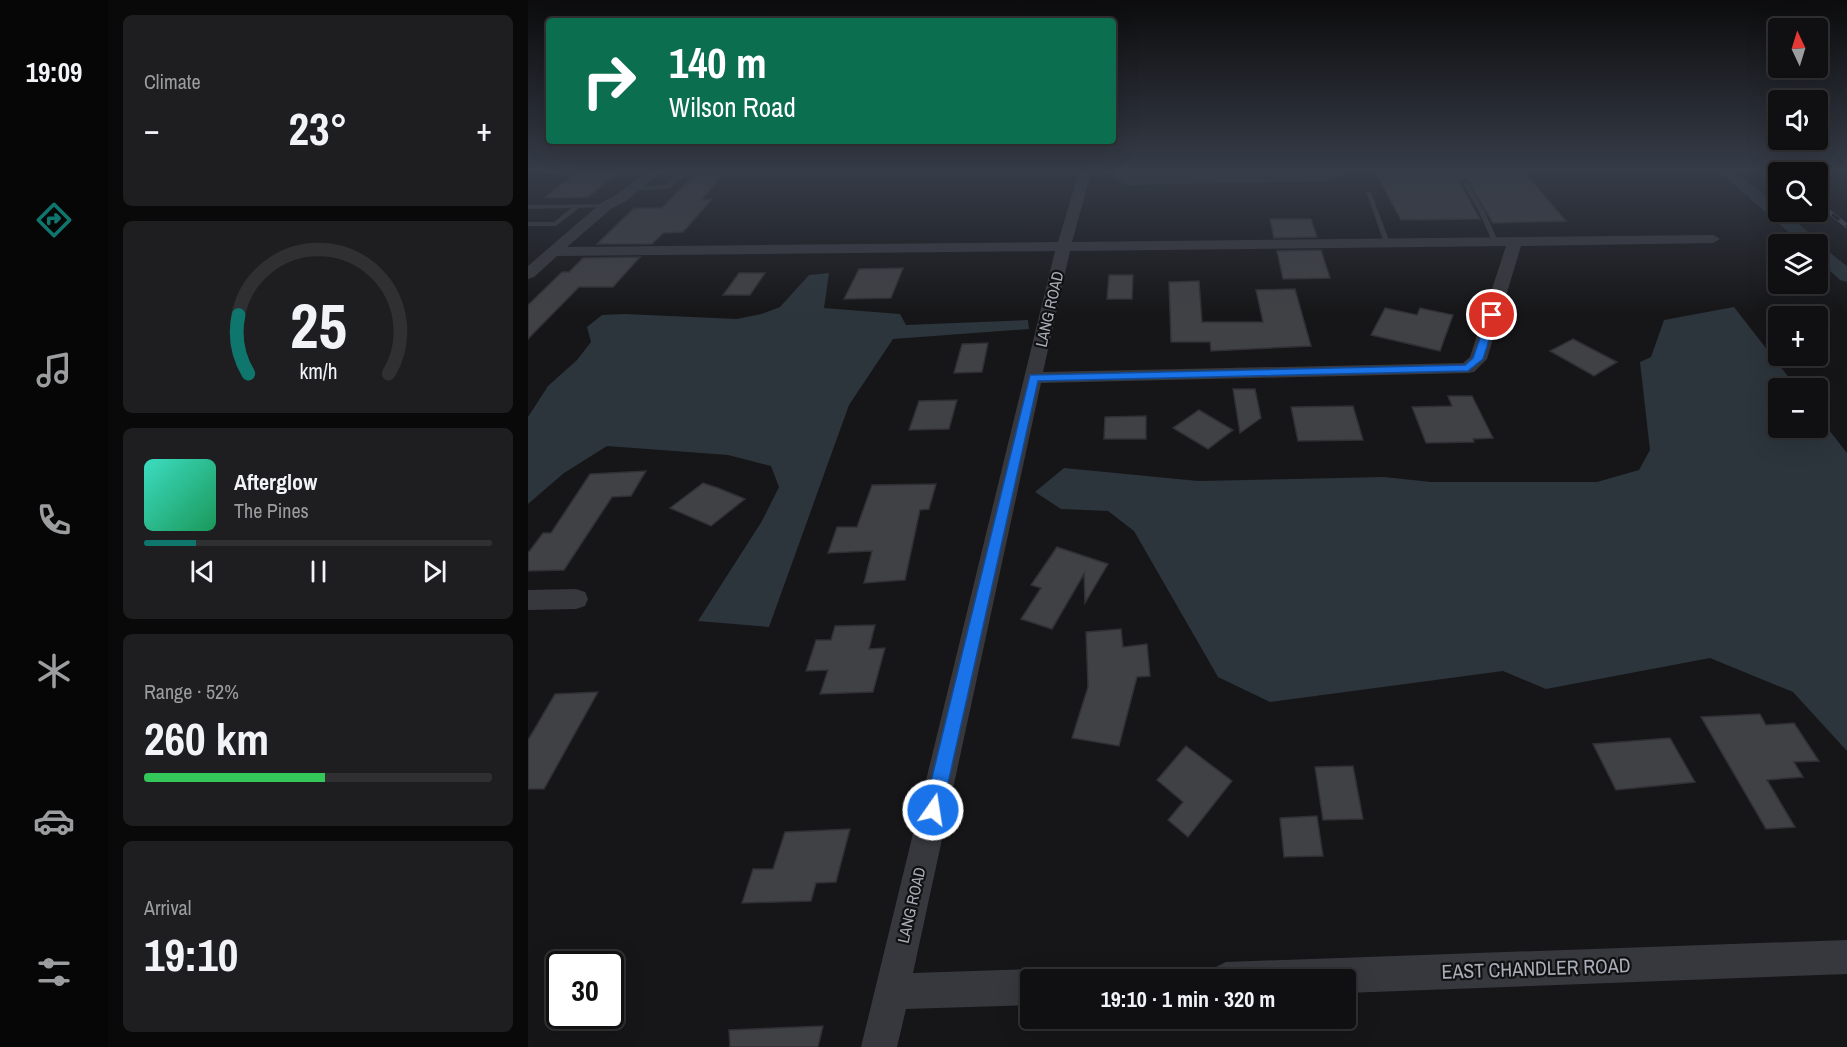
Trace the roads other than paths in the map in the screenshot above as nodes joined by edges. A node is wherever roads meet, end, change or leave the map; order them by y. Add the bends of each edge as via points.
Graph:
1 (564, 218) edge
2 (592, 218) edge
3 (1072, 218) edge
4 (1378, 218) edge
5 (1483, 218) edge
6 (528, 224) edge
7 (1713, 239) dead end
8 (1513, 241) junction
9 (1495, 242) junction
10 (1387, 243) junction
11 (1064, 247) junction
12 (553, 252) junction
13 (528, 274) edge
14 (1034, 378) junction
15 (576, 599) dead end
16 (528, 600) edge
17 (1847, 957) edge
18 (1356, 975) edge
19 (1020, 987) edge
20 (891, 992) junction
21 (879, 1047) edge

1 - 6 lane via 556,224
2 - 12 street
3 - 11 street, LANG ROAD
4 - 10 lane
5 - 9 lane
7 - 8 street
8 - 9 street
8 - 14 street via 1478,359 1468,368
9 - 10 street
10 - 11 street
11 - 12 street
11 - 14 street, LANG ROAD
12 - 13 street
14 - 20 street, LANG ROAD
15 - 16 street
17 - 18 street, EAST CHANDLER ROAD
19 - 20 street
20 - 21 street, LANG ROAD

